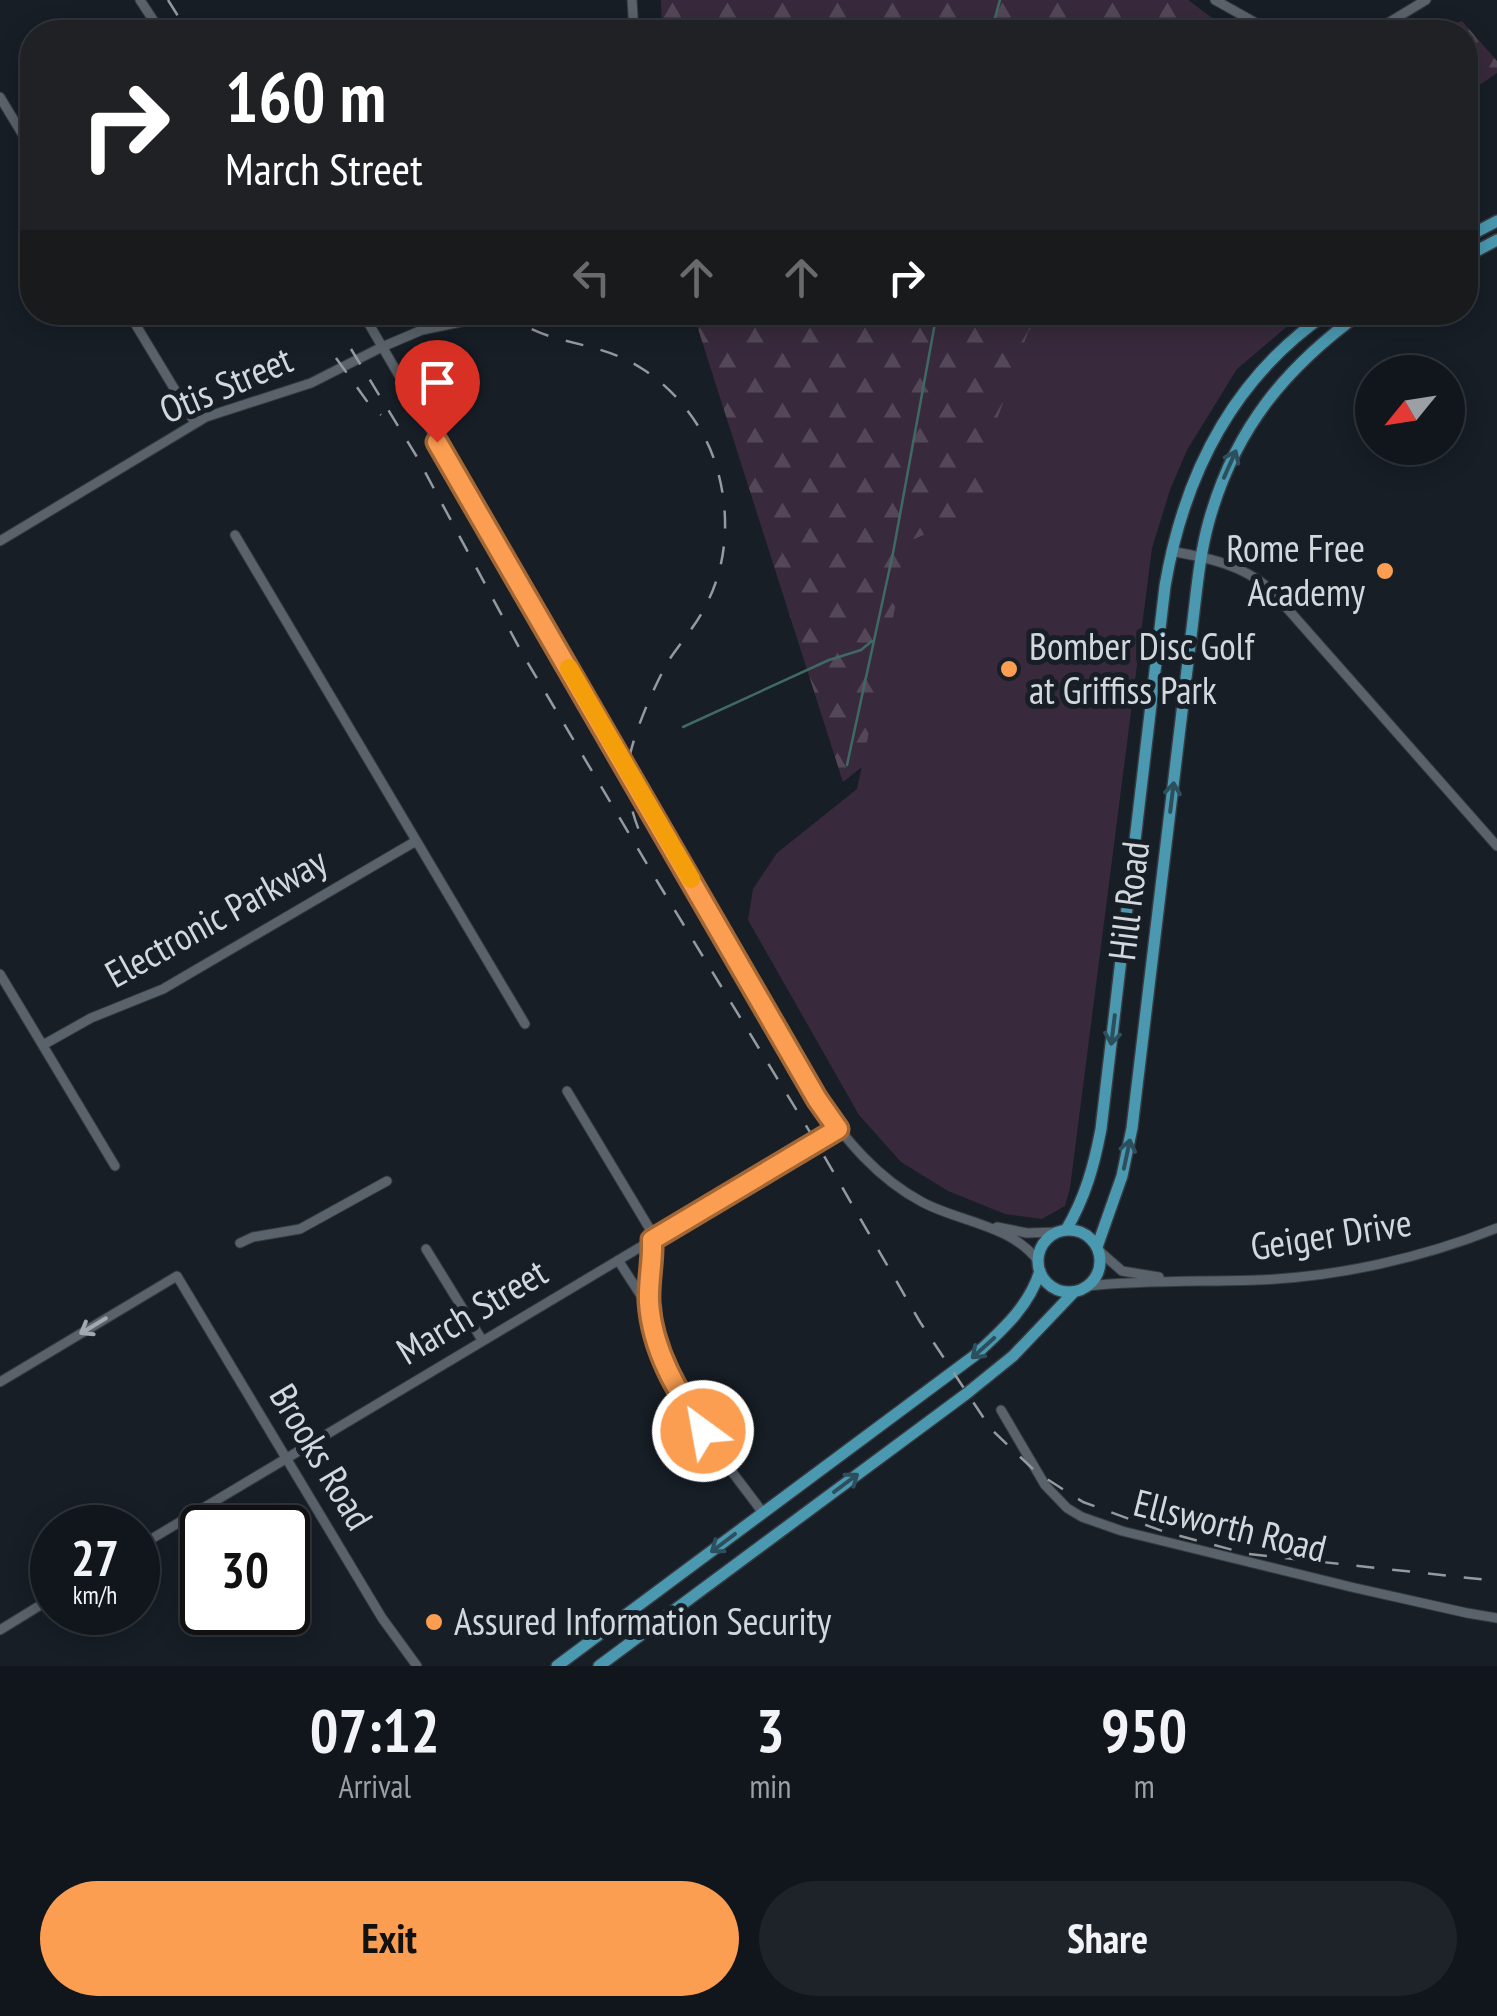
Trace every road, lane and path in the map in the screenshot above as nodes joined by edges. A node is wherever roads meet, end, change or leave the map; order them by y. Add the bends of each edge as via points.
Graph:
1 (1215, 0) edge
2 (1426, 0) edge
3 (1251, 20) edge
4 (1393, 20) edge
5 (0, 97) edge
6 (20, 130) edge
7 (136, 325) edge
8 (369, 325) edge
9 (444, 325) edge
10 (1313, 325) edge
11 (1345, 325) edge
12 (382, 347) junction
13 (196, 424) junction
14 (236, 536) dead end
15 (0, 541) edge
16 (1171, 551) junction
17 (1201, 557) junction
18 (416, 840) junction
19 (1497, 846) edge
20 (0, 974) edge
21 (525, 1024) dead end
22 (43, 1045) junction
23 (566, 1091) dead end
24 (838, 1129) junction
25 (115, 1166) dead end
26 (387, 1181) dead end
27 (951, 1216) junction
28 (1497, 1228) edge
29 (1062, 1231) junction
30 (652, 1240) junction
31 (240, 1243) dead end
32 (1098, 1249) junction
33 (426, 1250) dead end
34 (618, 1260) junction
35 (1039, 1266) junction
36 (1171, 1280) junction
37 (1088, 1286) junction
38 (1074, 1292) junction
39 (650, 1311) junction
40 (482, 1340) junction
41 (0, 1382) edge
42 (1001, 1410) dead end
43 (286, 1458) junction
44 (763, 1513) junction
45 (160, 1534) edge
46 (30, 1612) edge
47 (1497, 1618) edge
48 (0, 1630) edge
49 (417, 1666) edge
50 (556, 1666) edge
51 (598, 1666) edge

1 - 3 street
2 - 4 street
5 - 6 street
7 - 13 street
8 - 12 street
9 - 12 street, Otis Street
10 - 16 main road, Hill Road via 1264,368 1218,430 1195,474
17 -> 11 main road, Hill Road via 1218,491 1261,408
12 - 13 street, Otis Street via 311,383
12 - 24 street
13 - 15 street, Otis Street
14 - 18 street
16 - 17 street
16 -> 29 main road, Hill Road via 1101,1129 1083,1201
17 - 19 street via 1249,572 1270,589
32 -> 17 main road, Hill Road via 1132,1128
18 - 21 street
18 - 22 street, Electronic Parkway via 162,990
20 - 22 street
22 - 25 street
23 - 30 street
24 - 27 street via 885,1178
24 - 30 street, March Street
26 - 31 street via 300,1229
27 - 29 street via 1026,1233
27 - 35 street via 1022,1244
28 - 36 street, Geiger Drive via 1427,1252 1338,1270 1258,1280
29 - 32 main road via 1084,1234
29 - 35 main road via 1044,1244
30 - 34 street, March Street
30 - 39 street
32 - 36 street, Geiger Drive via 1122,1271
32 - 37 main road via 1099,1270
33 - 40 street
34 - 39 street
34 - 40 street, March Street
35 - 38 main road via 1050,1285
35 -> 44 main road via 1026,1304 974,1356
36 - 37 street, Geiger Drive
37 - 38 main road
51 -> 38 main road via 966,1394
39 - 44 street via 678,1393
40 - 43 street, March Street
43 -> 41 street, Brooks Road via 177,1276
42 - 47 street, Ellsworth Road via 1045,1485 1082,1517
43 - 45 street, March Street
43 - 49 street, Brooks Road
44 -> 50 main road
46 - 48 street

